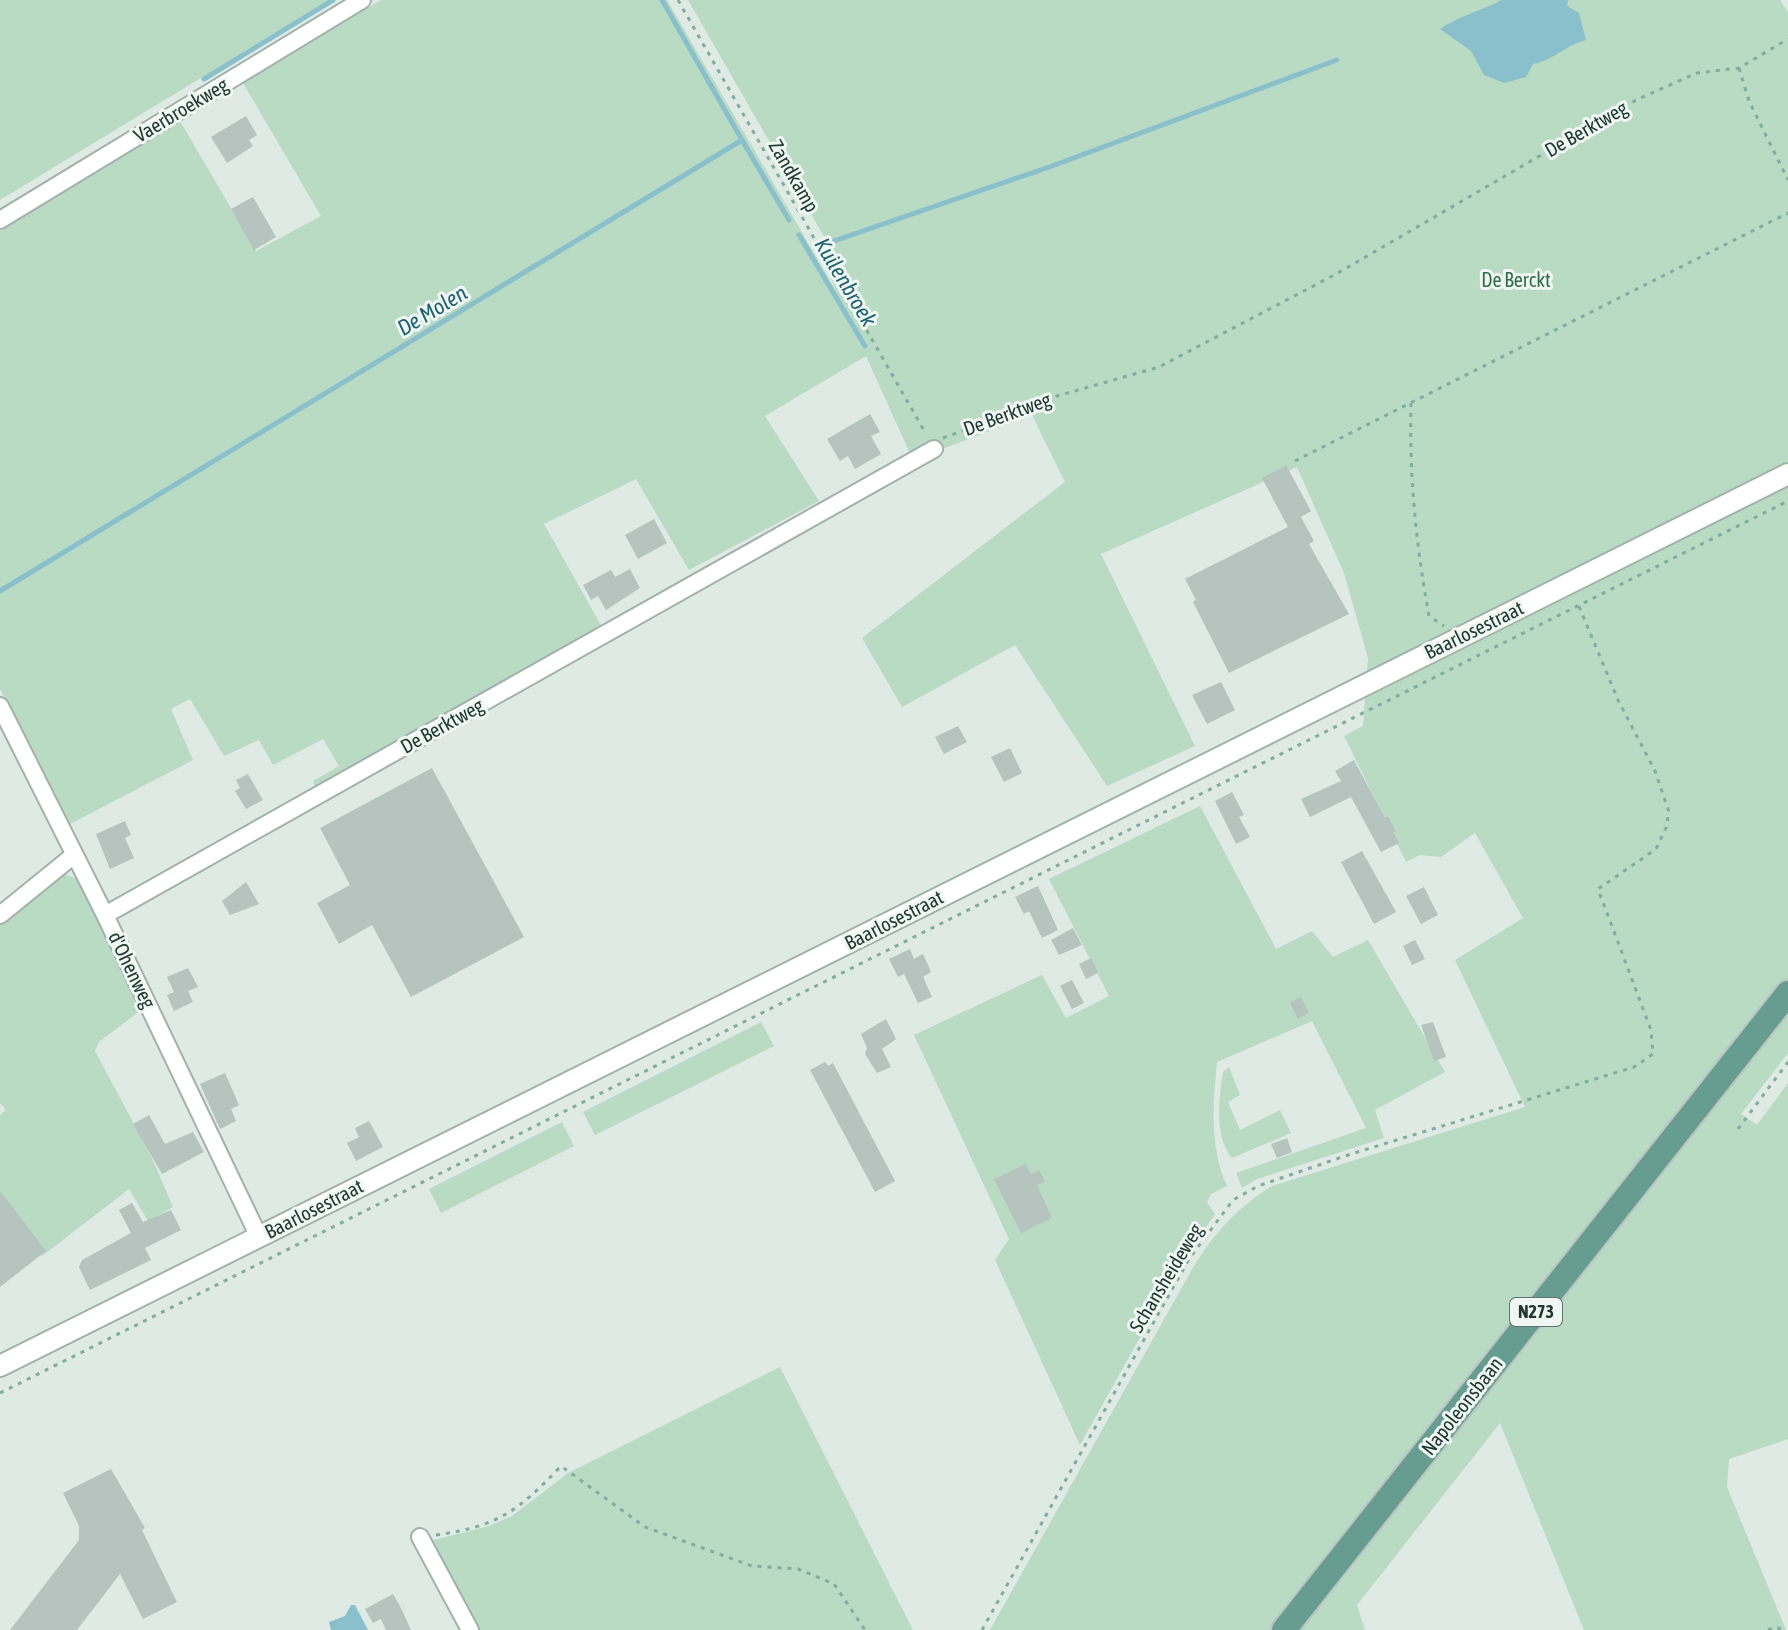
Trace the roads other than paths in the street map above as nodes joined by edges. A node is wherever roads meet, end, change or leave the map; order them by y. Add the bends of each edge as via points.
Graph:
1 (362, 0) edge
2 (0, 220) edge
3 (934, 449) road end
4 (1788, 474) edge
5 (0, 706) edge
6 (74, 855) junction
7 (0, 915) edge
8 (105, 915) junction
9 (1788, 993) edge
10 (259, 1237) junction
11 (0, 1366) edge
12 (420, 1537) road end
13 (470, 1630) edge
14 (1284, 1630) edge

1 - 2 street, Vaerbroekweg
3 - 8 street, De Berktweg
4 - 10 street, Baarlosestraat
5 - 6 street, d'Ohenweg
6 - 7 street
6 - 8 street, d'Ohenweg
8 - 10 street, d'Ohenweg
9 - 14 main road, Napoleonsbaan / N273
10 - 11 street, Baarlosestraat
12 - 13 street

